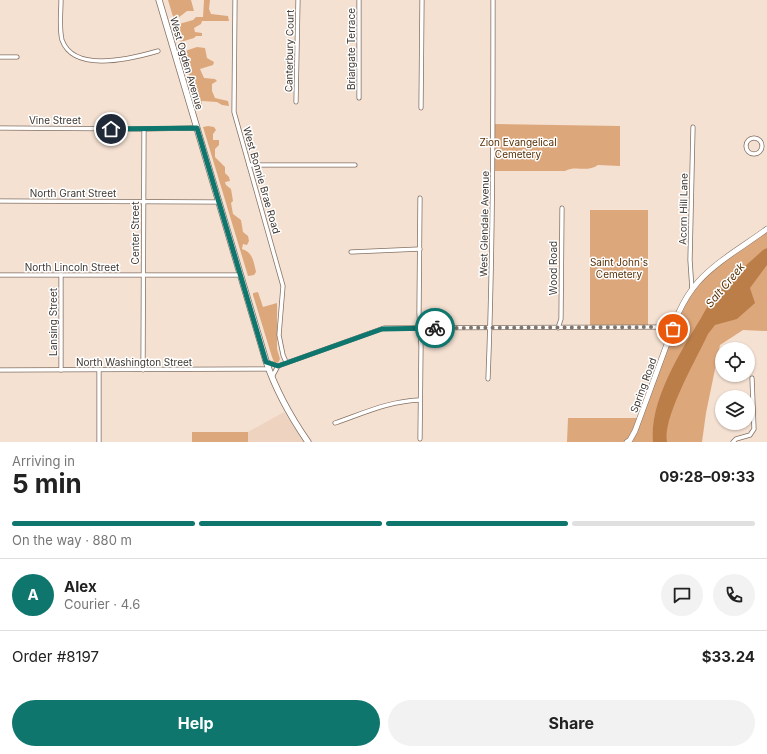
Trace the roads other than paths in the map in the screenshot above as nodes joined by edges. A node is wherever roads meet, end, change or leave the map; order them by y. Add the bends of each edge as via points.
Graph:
1 (61, 0) edge
2 (159, 0) edge
3 (234, 0) edge
4 (298, 0) edge
5 (359, 0) edge
6 (422, 0) edge
7 (493, 0) edge
8 (158, 51) dead end
9 (0, 57) edge
10 (17, 57) dead end
11 (358, 98) dead end
12 (296, 102) dead end
13 (421, 108) dead end
14 (693, 127) dead end
15 (0, 128) edge
16 (197, 128) junction
17 (144, 129) junction
18 (764, 150) joint
19 (249, 165) junction
20 (355, 165) dead end
21 (420, 198) dead end
22 (0, 201) edge
23 (143, 201) junction
24 (218, 202) junction
25 (562, 208) dead end
26 (767, 229) edge
27 (420, 249) junction
28 (351, 252) dead end
29 (0, 275) edge
30 (61, 275) junction
31 (143, 275) junction
32 (240, 275) junction
33 (692, 291) junction
34 (673, 327) junction
35 (420, 328) junction
36 (490, 328) junction
37 (558, 328) junction
38 (266, 362) junction
39 (286, 362) junction
40 (278, 366) junction
41 (268, 369) junction
42 (0, 370) edge
43 (61, 370) junction
44 (99, 370) junction
45 (143, 370) junction
46 (272, 377) junction
47 (488, 379) dead end
48 (752, 382) edge
49 (420, 400) junction
50 (336, 423) dead end
51 (420, 439) dead end
52 (99, 442) edge
53 (308, 442) edge
54 (627, 442) edge
55 (733, 442) edge

1 - 8 street via 62,41 77,57 110,60 132,58
2 - 16 main road, West Ogden Avenue
3 - 19 street, West Bonnie Brae Road via 234,108
4 - 12 street, Canterbury Court
5 - 11 street, Briargate Terrace
6 - 13 street
7 - 36 street, West Glendale Avenue
9 - 10 street
14 - 33 street, Acorn Hill Lane
15 - 17 street, Vine Street
16 - 17 street
16 - 24 main road, West Ogden Avenue
17 - 23 street, Center Street
18 - 18 street via 761,141 756,138 746,143 748,151 753,153
19 - 20 street
19 - 39 street, West Bonnie Brae Road via 283,286 279,335
21 - 27 street
22 - 23 street, North Grant Street
23 - 24 street, North Grant Street
23 - 31 street, Center Street
24 - 32 main road, West Ogden Avenue
25 - 37 street, Wood Road via 561,319
26 - 33 street, Spring Road via 717,264
27 - 28 street
27 - 35 street
29 - 30 street, North Lincoln Street
30 - 31 street, North Lincoln Street
30 - 43 street, Lansing Street
31 - 32 street, North Lincoln Street
31 - 45 street, Center Street
32 - 38 main road, West Ogden Avenue
33 - 34 street, Spring Road
34 - 37 street
34 - 54 street, Spring Road via 635,431
35 - 36 street
35 - 39 street via 382,329
35 - 49 street
36 - 37 street
36 - 47 street, West Glendale Avenue
38 - 40 street
38 - 41 main road, West Ogden Avenue
39 - 40 street
40 - 46 street
41 - 45 street, North Washington Street
41 - 46 main road, West Ogden Avenue
42 - 43 street, North Washington Street
43 - 44 street, North Washington Street
44 - 45 street, North Washington Street
44 - 52 street
46 - 53 main road, West Ogden Avenue via 291,416
48 - 55 street via 754,429 750,435
49 - 50 street via 395,402
49 - 51 street

